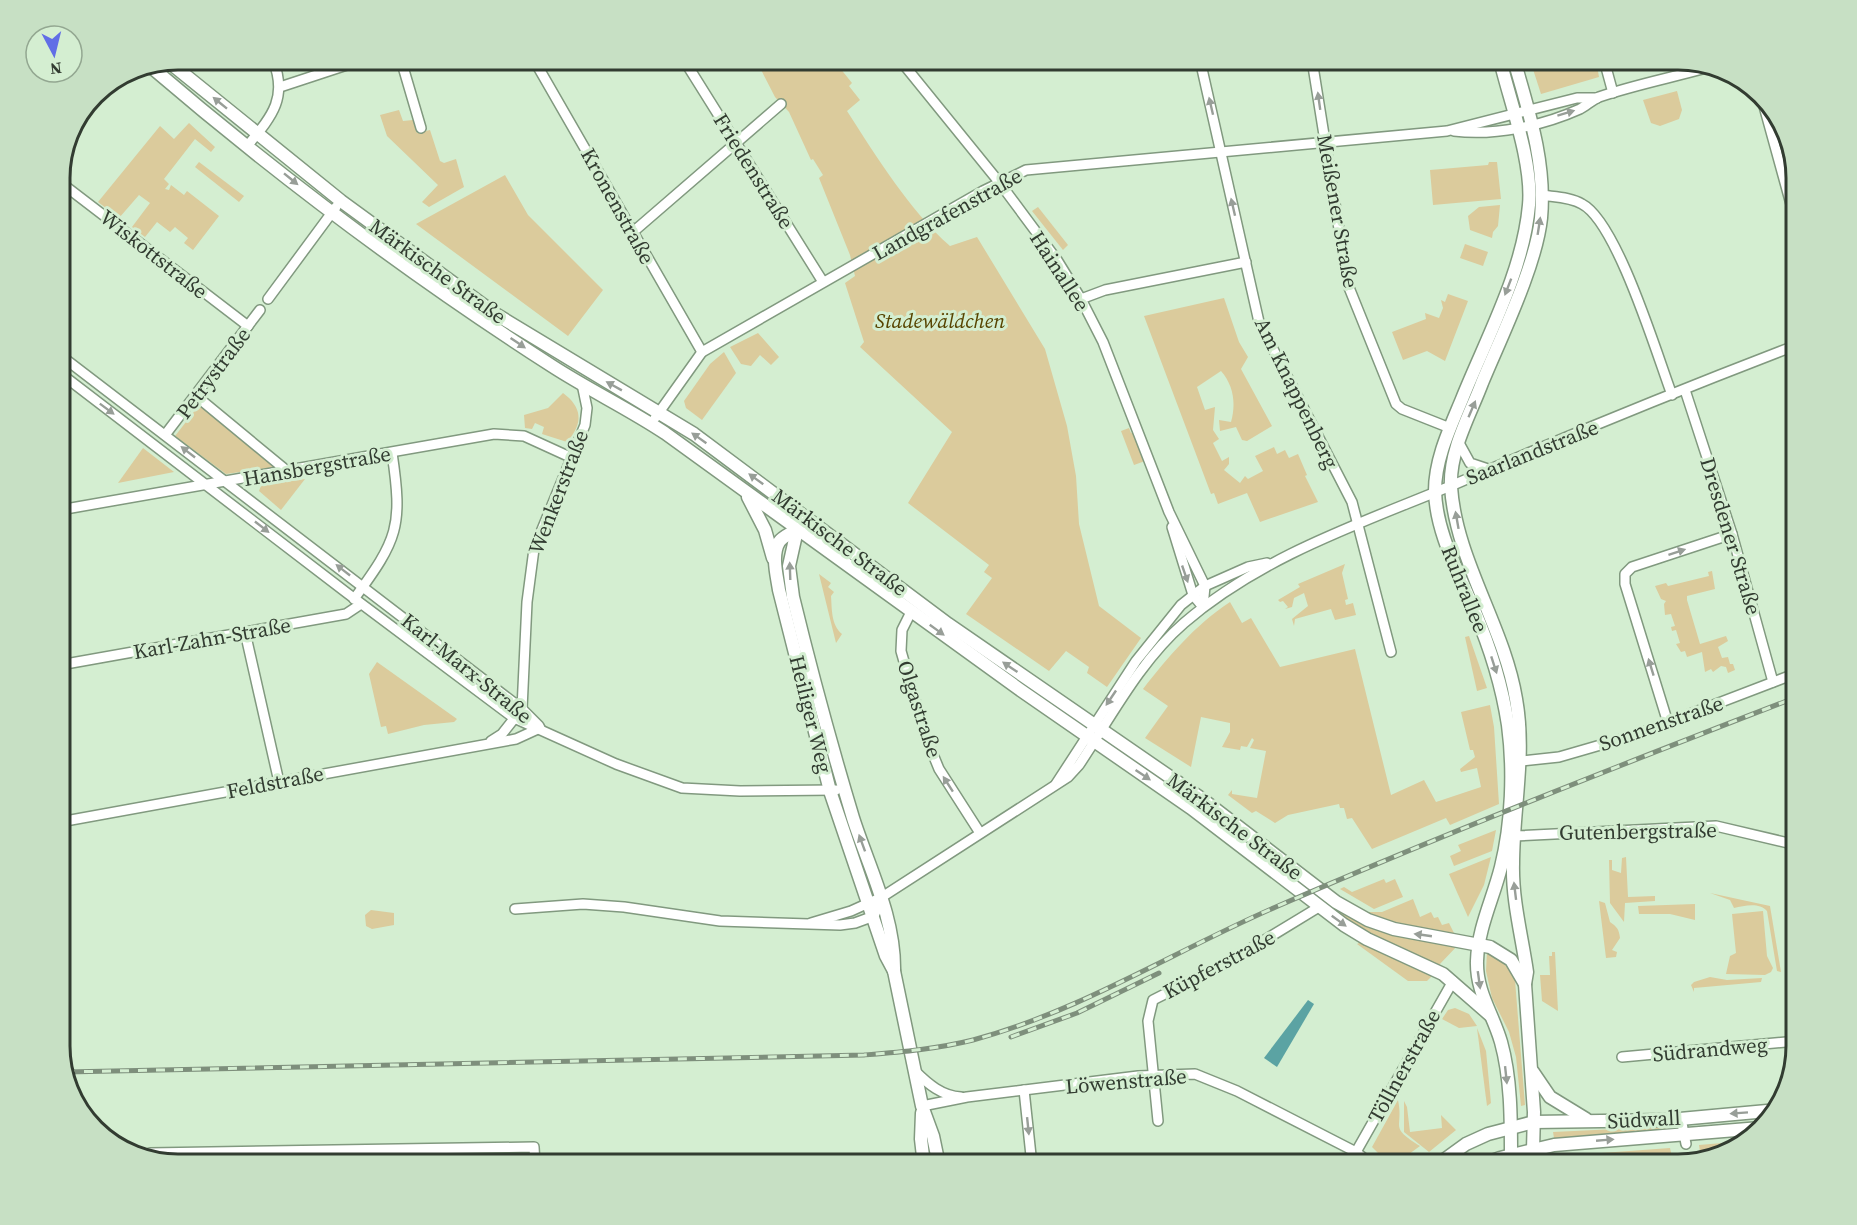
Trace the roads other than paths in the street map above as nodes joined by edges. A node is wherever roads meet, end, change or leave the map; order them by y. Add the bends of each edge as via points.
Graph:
1 (179, 70) edge
2 (276, 70) edge
3 (332, 70) edge
4 (404, 70) edge
5 (540, 70) edge
6 (690, 70) edge
7 (908, 70) edge
8 (1202, 70) edge
9 (1314, 70) edge
10 (1502, 70) edge
11 (1517, 70) edge
12 (1607, 70) edge
13 (1691, 72) edge
14 (159, 73) edge
15 (280, 87) junction
16 (1613, 93) junction
17 (1597, 98) junction
18 (781, 104) dead end
19 (1529, 110) junction
20 (1513, 113) junction
21 (1767, 118) edge
22 (1533, 124) junction
23 (421, 128) dead end
24 (1516, 128) junction
25 (1447, 130) junction
26 (258, 134) junction
27 (1326, 142) junction
28 (737, 143) junction
29 (248, 145) junction
30 (1221, 151) junction
31 (999, 182) junction
32 (1786, 186) edge
33 (71, 190) edge
34 (1541, 195) junction
35 (341, 201) junction
36 (333, 213) junction
37 (633, 232) junction
38 (1246, 262) junction
39 (823, 282) junction
40 (268, 299) dead end
41 (1081, 299) junction
42 (260, 310) dead end
43 (248, 326) junction
44 (1786, 349) edge
45 (702, 352) junction
46 (71, 363) edge
47 (71, 381) edge
48 (582, 384) junction
49 (1685, 390) junction
50 (195, 395) junction
51 (1672, 395) junction
52 (659, 411) junction
53 (651, 424) junction
54 (1450, 428) junction
55 (165, 435) junction
56 (1459, 443) junction
57 (392, 453) junction
58 (570, 457) junction
59 (1488, 470) junction
60 (287, 471) junction
61 (227, 482) junction
62 (207, 484) junction
63 (1451, 485) junction
64 (741, 489) junction
65 (1435, 492) junction
66 (71, 508) edge
67 (1169, 512) junction
68 (807, 518) junction
69 (1359, 524) junction
70 (797, 530) junction
71 (1732, 534) junction
72 (1269, 563) junction
73 (775, 564) junction
74 (364, 586) junction
75 (1205, 586) junction
76 (1193, 595) junction
77 (358, 601) junction
78 (1203, 607) junction
79 (911, 612) junction
80 (245, 632) junction
81 (1391, 652) dead end
82 (71, 663) edge
83 (1786, 677) edge
84 (1773, 682) junction
85 (522, 709) junction
86 (514, 718) junction
87 (1668, 723) junction
88 (1097, 727) junction
89 (540, 728) junction
90 (1090, 738) junction
91 (490, 742) junction
92 (1521, 761) junction
93 (279, 782) junction
94 (845, 789) junction
95 (830, 791) junction
96 (71, 820) edge
97 (980, 833) junction
98 (1514, 836) junction
99 (1786, 842) edge
100 (882, 897) junction
101 (870, 902) junction
102 (1320, 907) junction
103 (515, 909) dead end
104 (874, 916) junction
105 (811, 923) junction
106 (1478, 943) junction
107 (894, 971) junction
108 (1453, 981) junction
109 (1525, 984) junction
110 (1490, 1015) junction
111 (1786, 1042) edge
112 (1622, 1057) dead end
113 (915, 1071) junction
114 (1532, 1071) junction
115 (1153, 1075) junction
116 (1024, 1090) junction
117 (967, 1097) junction
118 (922, 1106) junction
119 (1765, 1111) edge
120 (1681, 1118) junction
121 (1158, 1121) dead end
122 (1589, 1121) junction
123 (1534, 1122) junction
124 (1511, 1126) junction
125 (1747, 1130) edge
126 (1685, 1139) junction
127 (1533, 1150) junction
128 (331, 1151) joint
129 (1356, 1152) junction
130 (160, 1153) edge
131 (534, 1154) edge
132 (923, 1154) edge
133 (937, 1154) edge
134 (1031, 1154) edge
135 (1358, 1154) edge
136 (1452, 1154) edge
137 (1511, 1154) edge
138 (1524, 1154) edge
139 (1533, 1154) edge

26 -> 1 main road, Märkische Straße
2 - 15 street
3 - 15 street
4 - 23 street
5 - 37 street, Kronenstraße
6 - 28 street, Friedenstraße
7 - 31 street, Hainallee
30 -> 8 street, Am Knappenberg
27 -> 9 street, Meißener Straße
10 - 20 main road, Ruhrallee
11 - 19 main road, Ruhrallee
12 - 16 street
13 - 16 street, Landgrafenstraße
14 - 29 main road, Märkische Straße
15 - 26 street via 276,105
16 - 17 street, Landgrafenstraße
17 - 19 street, Landgrafenstraße via 1577,98
22 -> 17 street, Landgrafenstraße via 1580,109
18 - 28 street
19 - 20 street, Landgrafenstraße
19 - 22 main road, Ruhrallee
20 - 24 main road, Ruhrallee
20 - 25 street, Landgrafenstraße
21 - 32 street
22 - 24 street, Landgrafenstraße
22 - 34 main road, Ruhrallee
24 - 25 street, Landgrafenstraße via 1474,134
24 -> 54 main road, Ruhrallee via 1527,173 1529,205 1525,233 1506,292
25 - 27 street, Landgrafenstraße
26 - 29 street
26 - 35 main road, Märkische Straße
27 - 30 street, Landgrafenstraße
27 - 54 street, Meißener Straße via 1348,285 1392,398 1402,409
28 - 37 street
28 - 39 street, Friedenstraße
29 -> 36 main road, Märkische Straße
30 - 31 street, Landgrafenstraße via 1048,166 1026,170
38 -> 30 street, Am Knappenberg
31 - 39 street, Landgrafenstraße
31 - 41 street, Hainallee
33 - 43 street, Wiskottstraße
34 - 51 street via 1582,203 1606,232 1627,274
56 -> 34 main road, Ruhrallee via 1536,242
35 - 36 street
52 -> 35 main road, Märkische Straße via 497,315
36 - 40 street
36 -> 48 main road, Märkische Straße
37 - 45 street, Kronenstraße
38 - 41 street via 1105,290
38 - 69 street, Am Knappenberg via 1259,322 1352,502
39 - 45 street, Landgrafenstraße
41 - 67 street, Hainallee via 1106,349
42 - 43 street, Petrystraße
43 - 50 street, Petrystraße
44 - 49 street, Saarlandstraße
45 - 52 street, Landgrafenstraße
46 - 55 street, Karl-Marx-Straße
47 -> 62 street, Karl-Marx-Straße
48 - 53 main road, Märkische Straße
48 - 58 street, Wenkerstraße via 587,408 585,425
49 - 51 street, Saarlandstraße
49 - 71 street, Dresdener Straße
50 - 55 street, Petrystraße
50 - 60 street
51 - 59 street, Saarlandstraße
52 - 53 street, Landgrafenstraße
68 -> 52 main road, Märkische Straße
53 - 64 main road, Märkische Straße
54 - 65 main road, Ruhrallee
61 -> 55 street, Karl-Marx-Straße
56 - 59 street via 1470,463
56 - 63 main road, Ruhrallee
57 - 58 street, Hansbergstraße via 510,433
57 - 60 street, Hansbergstraße
57 - 74 street via 398,509 395,531
58 - 85 street, Wenkerstraße via 534,549 527,602
59 - 63 street, Saarlandstraße
60 - 61 street, Hansbergstraße
61 - 62 street, Hansbergstraße
74 -> 61 street, Karl-Marx-Straße
62 - 66 street, Hansbergstraße
62 -> 77 street, Karl-Marx-Straße
63 - 65 street, Saarlandstraße
92 -> 63 main road, Ruhrallee via 1519,719 1510,669 1459,531
64 - 70 main road, Märkische Straße
64 - 73 main road via 754,505
65 - 69 street, Saarlandstraße
65 -> 106 main road, Ruhrallee via 1444,537 1495,666 1508,727 1510,779 1502,865
67 - 75 street, Hainallee
67 -> 76 street, Hainallee
68 - 70 main road, Heiliger Weg
88 -> 68 main road, Märkische Straße via 964,635
69 - 72 street, Saarlandstraße
69 - 81 street, Am Knappenberg
70 - 73 main road, Heiliger Weg via 780,541
70 - 79 main road, Märkische Straße
94 -> 70 main road, Heiliger Weg via 793,597 789,566
71 - 84 street, Dresdener Straße
87 -> 71 street via 1625,584 1626,574 1632,567
72 - 75 street, Saarlandstraße via 1248,567
72 - 78 street, Saarlandstraße
73 - 95 main road, Heiliger Weg
74 - 77 street
74 - 85 street, Karl-Marx-Straße
75 - 76 street, Saarlandstraße
75 - 78 street
76 - 78 street, Hainallee
76 -> 88 street, Saarlandstraße via 1162,627
77 - 80 street, Karl-Zahn-Straße via 346,614
77 - 86 street, Karl-Marx-Straße
78 - 88 street, Saarlandstraße via 1169,639
79 -> 90 main road, Märkische Straße
97 -> 79 street, Olgastraße via 939,769 925,735 901,651 902,630
80 - 82 street, Karl-Zahn-Straße
80 - 93 street
83 - 84 street, Sonnenstraße
84 - 87 street, Sonnenstraße
85 - 86 street
85 - 89 street, Karl-Marx-Straße
86 - 89 street, Karl-Marx-Straße
86 - 91 street
87 - 92 street, Sonnenstraße via 1559,757
88 - 90 street
106 -> 88 main road, Märkische Straße via 1394,929 1354,913 1193,792
89 - 91 street, Feldstraße via 516,739
89 - 95 street via 607,760 682,788
90 - 97 street via 1055,786
90 -> 102 main road, Märkische Straße via 1191,808
91 - 93 street, Feldstraße
92 - 98 main road, Ruhrallee
93 - 96 street, Feldstraße
94 - 95 street
100 -> 94 main road, Heiliger Weg
95 - 101 main road, Heiliger Weg
97 - 100 street
98 - 99 street, Gutenbergstraße via 1716,826
109 -> 98 main road, Ruhrallee via 1527,972 1514,882
100 - 101 street
100 - 104 street
100 - 107 main road, Heiliger Weg via 895,954
101 - 104 main road, Heiliger Weg
101 - 105 street
102 -> 108 main road, Märkische Straße via 1367,939
102 - 115 street, Küpferstraße via 1232,960 1154,1000 1148,1021
103 - 105 street via 583,904 720,921
104 - 105 street via 852,924
104 - 107 main road, Heiliger Weg
106 - 109 main road, Märkische Straße via 1494,948 1510,960
106 -> 110 main road, Ruhrallee via 1478,975
107 - 113 main road, Heiliger Weg
108 - 110 main road, Märkische Straße
108 - 129 street, Töllnerstraße
109 - 114 main road, Ruhrallee
110 -> 124 main road, Ruhrallee via 1503,1050
111 - 112 street, Südrandweg
113 - 117 street, Löwenstraße via 936,1089
113 - 118 main road, Heiliger Weg
114 - 122 main road via 1550,1097
114 - 123 main road, Ruhrallee
115 - 116 street, Löwenstraße
115 - 121 street, Küpferstraße
115 - 129 street, Löwenstraße via 1195,1074 1208,1078
116 - 117 street, Löwenstraße
116 -> 134 street
117 - 118 street, Löwenstraße
118 - 132 main road, Heiliger Weg
118 - 133 main road, Heiliger Weg
119 -> 120 main road, Südwall
120 - 122 main road, Südwall
120 - 126 street
122 - 123 main road, Südwall
123 - 124 main road, Südwall
123 - 127 main road, Ruhrallee
124 - 136 main road, Südwall via 1466,1144
124 - 137 main road, Ruhrallee
125 - 126 main road, Südwall
127 -> 126 main road, Südwall via 1554,1145
127 - 138 main road, Südwall
127 - 139 street
128 - 130 street
128 - 131 street via 534,1147
129 - 135 street, Löwenstraße

